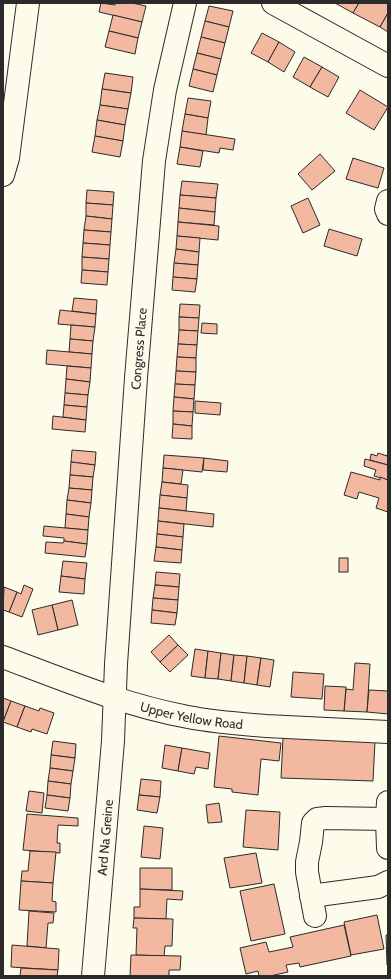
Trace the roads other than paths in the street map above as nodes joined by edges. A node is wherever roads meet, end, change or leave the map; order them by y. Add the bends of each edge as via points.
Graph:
1 (28, 3) edge
2 (185, 3) edge
3 (273, 3) edge
4 (388, 66) edge
5 (3, 175) edge
6 (388, 201) edge
7 (388, 214) edge
8 (3, 657) edge
9 (114, 698) junction
10 (388, 732) edge
11 (387, 810) edge
12 (388, 848) edge
13 (388, 882) edge
14 (93, 976) edge

1 - 5 street via 8,158
2 - 9 street, Congress Place via 165,90 154,161
3 - 4 street
6 - 7 street
8 - 9 street, Upper Yellow Road
9 - 10 street, Upper Yellow Road via 163,712 211,721
9 - 14 street, Ard Na Greine via 113,741
11 - 12 street
11 - 13 street via 319,818 314,821 307,868 313,906

